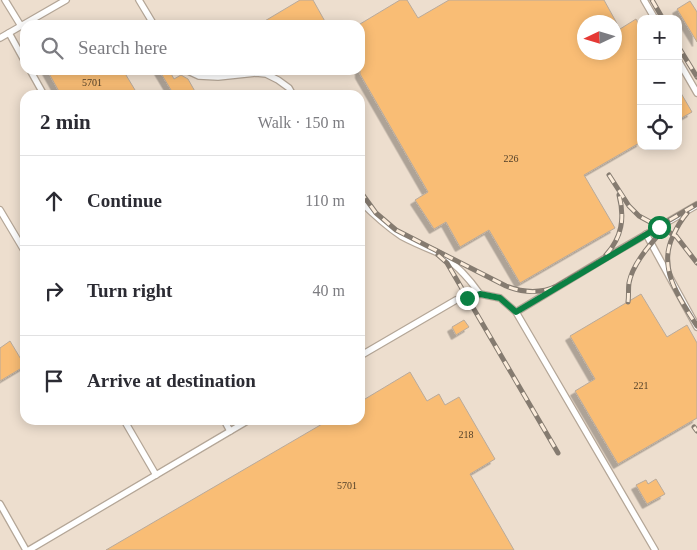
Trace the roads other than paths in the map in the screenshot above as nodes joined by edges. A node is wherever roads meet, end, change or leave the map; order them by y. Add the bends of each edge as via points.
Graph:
1 (5, 0) edge
2 (66, 0) edge
3 (140, 0) edge
4 (644, 0) edge
5 (653, 15) edge
6 (31, 20) edge
7 (151, 20) edge
8 (20, 24) edge
9 (20, 27) edge
10 (9, 33) junction
11 (0, 38) edge
12 (20, 53) edge
13 (682, 65) edge
14 (33, 75) edge
15 (197, 75) edge
16 (237, 75) edge
17 (268, 75) edge
18 (695, 83) edge
19 (41, 90) edge
20 (290, 90) edge
21 (697, 93) edge
22 (365, 205) edge
23 (697, 205) edge
24 (0, 210) edge
25 (646, 234) junction
26 (20, 244) edge
27 (480, 294) junction
28 (516, 312) junction
29 (697, 327) edge
30 (365, 353) edge
31 (127, 425) edge
32 (227, 425) edge
33 (240, 425) edge
34 (230, 431) junction
35 (156, 475) junction
36 (0, 504) edge
37 (28, 550) edge
38 (655, 550) edge

1 - 8 lane
2 - 6 lane
3 - 7 lane
4 - 5 lane
9 - 10 lane
10 - 11 lane
10 - 12 lane
13 - 18 lane
14 - 19 lane
15 - 16 lane
17 - 20 lane
18 - 21 lane
22 - 27 lane via 401,236 450,261
23 - 25 lane
24 - 26 lane
25 - 28 lane
25 - 29 lane
27 - 28 lane via 500,298
27 - 30 lane via 456,300
28 - 38 lane
31 - 35 lane
32 - 34 lane
33 - 34 lane
34 - 35 lane
35 - 37 lane
36 - 37 lane

